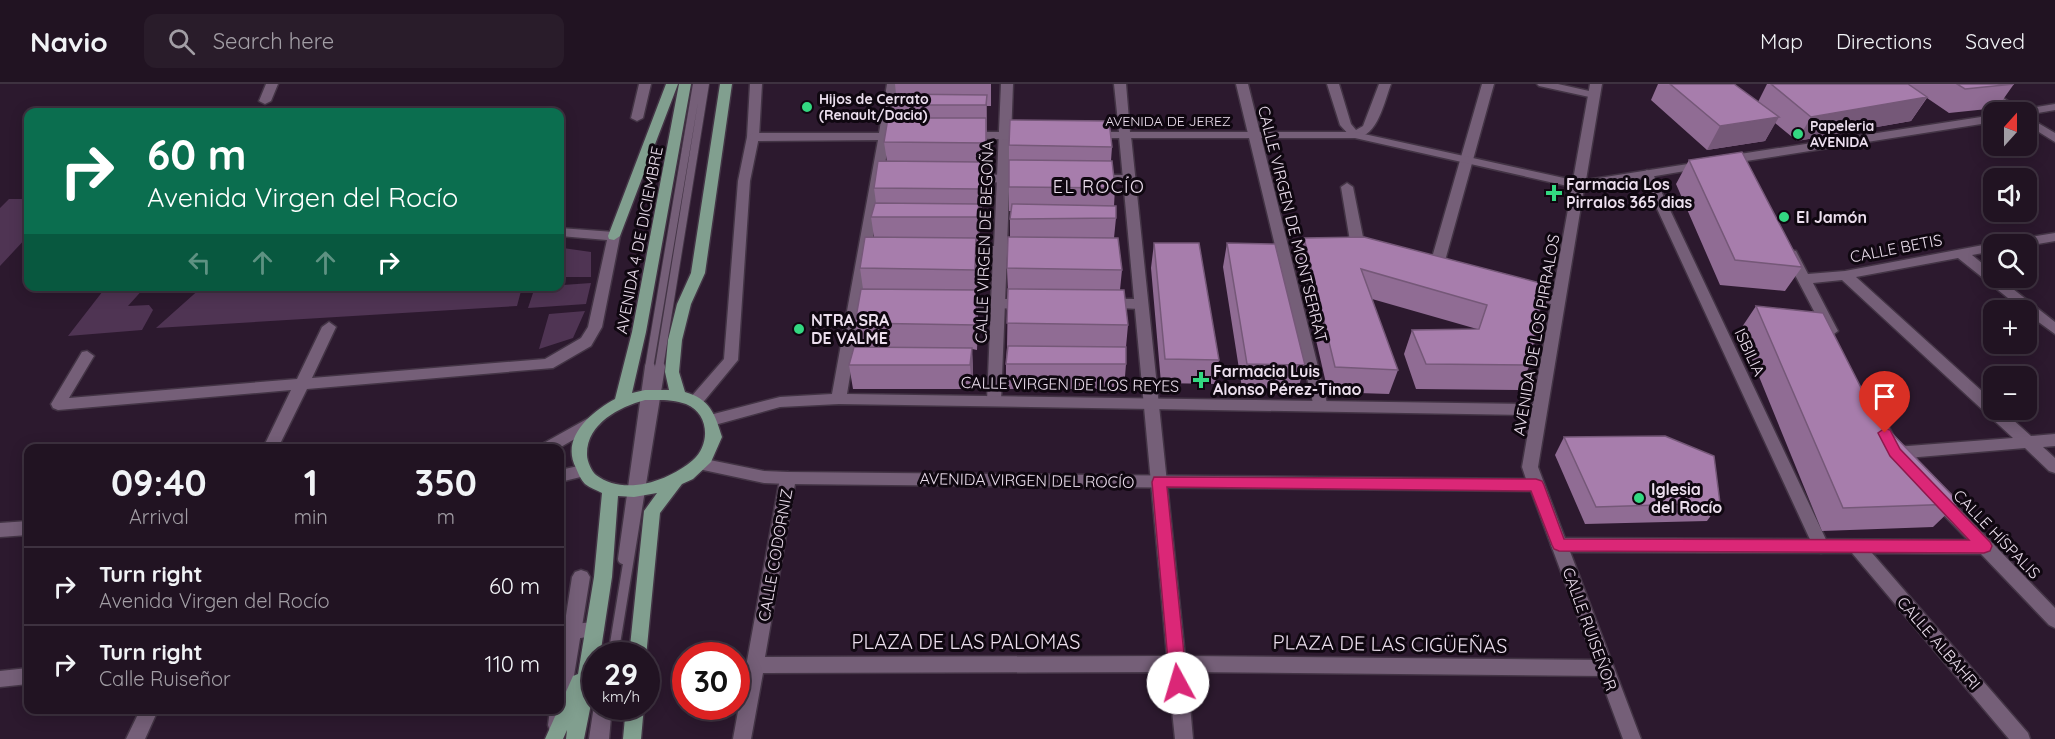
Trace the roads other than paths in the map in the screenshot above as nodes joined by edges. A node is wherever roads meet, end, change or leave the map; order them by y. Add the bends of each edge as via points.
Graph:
1 (272, 84) edge
2 (645, 84) edge
3 (672, 84) edge
4 (685, 84) edge
5 (697, 84) edge
6 (705, 84) edge
7 (726, 84) edge
8 (756, 84) edge
9 (893, 84) edge
10 (1007, 84) edge
11 (1120, 84) edge
12 (1242, 84) edge
13 (1333, 84) edge
14 (1385, 84) edge
15 (1488, 84) edge
16 (1543, 84) edge
17 (1975, 84) edge
18 (1595, 89) edge
19 (265, 101) dead end
20 (2003, 102) edge
21 (2055, 107) edge
22 (2037, 110) edge
23 (637, 118) dead end
24 (1983, 120) edge
25 (2037, 126) edge
26 (1355, 135) junction
27 (884, 136) junction
28 (917, 136) edge
29 (950, 136) edge
30 (1005, 136) junction
31 (1041, 136) edge
32 (1077, 136) edge
33 (1125, 136) junction
34 (1254, 136) junction
35 (753, 137) junction
36 (2055, 138) edge
37 (1741, 158) junction
38 (1466, 160) junction
39 (1647, 174) junction
40 (1751, 177) edge
41 (946, 178) edge
42 (1003, 179) junction
43 (1026, 179) edge
44 (1083, 179) edge
45 (1128, 179) junction
46 (1579, 185) junction
47 (1347, 187) dead end
48 (564, 232) edge
49 (614, 236) junction
50 (2055, 237) edge
51 (2037, 240) edge
52 (1785, 242) edge
53 (1358, 248) edge
54 (1983, 249) edge
55 (944, 250) edge
56 (1000, 250) junction
57 (1023, 250) edge
58 (1960, 253) junction
59 (1436, 268) edge
60 (1845, 275) junction
61 (1804, 279) junction
62 (1513, 289) edge
63 (1558, 301) junction
64 (998, 304) junction
65 (1045, 304) edge
66 (1092, 304) edge
67 (1139, 304) junction
68 (939, 305) edge
69 (329, 327) dead end
70 (2055, 329) edge
71 (1836, 340) edge
72 (87, 356) dead end
73 (1857, 381) edge
74 (301, 386) junction
75 (651, 395) junction
76 (678, 395) junction
77 (839, 399) junction
78 (994, 401) junction
79 (622, 402) junction
80 (695, 402) junction
81 (1149, 404) junction
82 (1321, 406) junction
83 (1539, 410) junction
84 (711, 420) junction
85 (594, 421) junction
86 (2055, 440) edge
87 (2028, 442) junction
88 (273, 444) edge
89 (553, 444) edge
90 (1895, 453) junction
91 (700, 464) junction
92 (2055, 467) edge
93 (1911, 470) edge
94 (583, 471) junction
95 (564, 475) edge
96 (788, 478) junction
97 (1159, 482) junction
98 (674, 483) junction
99 (1536, 485) junction
100 (1927, 487) edge
101 (610, 490) junction
102 (637, 490) junction
103 (24, 528) edge
104 (0, 530) edge
105 (1559, 545) junction
106 (1821, 546) junction
107 (1856, 546) junction
108 (1984, 546) junction
109 (581, 577) dead end
110 (2055, 620) edge
111 (595, 630) junction
112 (566, 633) edge
113 (597, 642) edge
114 (603, 642) edge
115 (616, 642) edge
116 (639, 642) edge
117 (564, 652) edge
118 (1177, 664) junction
119 (756, 665) junction
120 (1604, 668) junction
121 (24, 676) edge
122 (0, 679) edge
123 (582, 688) edge
124 (147, 714) edge
125 (557, 714) edge
126 (582, 715) edge
127 (597, 720) edge
128 (605, 720) edge
129 (634, 720) edge
130 (555, 737) edge
131 (135, 739) edge
132 (575, 739) edge
133 (594, 739) edge
134 (603, 739) edge
135 (632, 739) edge
136 (742, 739) edge
137 (1184, 739) edge
138 (1632, 739) edge
139 (2021, 739) edge

1 - 19 street
2 - 23 street
3 - 49 main road
4 - 79 main road, AVENIDA 4 DE DICIEMBRE via 639,332
5 - 75 lane
6 - 75 lane
7 - 76 main road via 698,273 676,334 672,372
8 - 35 street
9 - 27 street
10 - 30 street, CALLE VIRGEN DE BEGOÑA
11 - 33 street
12 - 34 street, CALLE VIRGEN DE MONTSERRAT
13 - 26 street via 1346,125
14 - 26 street via 1368,128
15 - 38 street
16 - 18 street
17 - 20 street
18 - 46 street, AVENIDA DE LOS PIRRALOS
21 - 22 street
24 - 37 street
25 - 36 street
26 - 34 street, AVENIDA DE JEREZ
26 - 38 street, AVENIDA DE JEREZ
27 - 28 street
27 - 35 street
27 - 77 street via 883,177 861,306
29 - 30 street
30 - 31 street
30 - 42 street, CALLE VIRGEN DE BEGOÑA
32 - 33 street, AVENIDA DE JEREZ
33 - 34 street, AVENIDA DE JEREZ
33 - 45 street
34 - 82 street, CALLE VIRGEN DE MONTSERRAT via 1287,250
35 - 80 street via 744,182 731,360
37 - 39 street
37 - 40 street
38 - 46 street, AVENIDA DE JEREZ
38 - 59 street
39 - 46 street
39 - 106 street, ISBILIA
41 - 42 street
42 - 43 street
42 - 56 street, CALLE VIRGEN DE BEGOÑA
44 - 45 street
45 - 67 street via 1128,250
46 - 63 street, AVENIDA DE LOS PIRRALOS
47 - 53 street
48 - 49 street
49 - 74 street via 595,327 586,342 548,364
50 - 51 street
52 - 61 street
54 - 58 street, CALLE BETIS
55 - 56 street
56 - 57 street
56 - 64 street, CALLE VIRGEN DE BEGOÑA
58 - 60 street, CALLE BETIS
58 - 70 street
60 - 61 street, CALLE BETIS
60 - 87 street
61 - 71 street
62 - 63 street
63 - 83 street, AVENIDA DE LOS PIRRALOS
64 - 65 street
64 - 68 street
64 - 78 street, CALLE VIRGEN DE BEGOÑA
66 - 67 street
67 - 81 street
69 - 74 street
72 - 74 street via 58,404
73 - 90 street
74 - 88 street
75 - 76 main road
75 - 79 main road
75 - 102 lane
76 - 80 main road
77 - 78 street, CALLE VIRGEN DE LOS REYES
77 - 84 street, CALLE VIRGEN DE LOS REYES via 780,402
78 - 81 street, CALLE VIRGEN DE LOS REYES
79 - 85 main road
80 - 84 main road
81 - 82 street, CALLE VIRGEN DE LOS REYES
81 - 97 street
82 - 83 street, CALLE VIRGEN DE LOS REYES
83 - 99 street, AVENIDA DE LOS PIRRALOS via 1530,467
84 - 91 main road via 711,442
85 - 89 street
85 - 94 main road via 579,446
86 - 87 street
87 - 90 street
87 - 92 street
90 - 93 street
91 - 96 street, AVENIDA VIRGEN DEL ROCÍO
91 - 98 main road
94 - 95 street
94 - 101 main road via 594,483
96 - 97 street, AVENIDA VIRGEN DEL ROCÍO
96 - 119 street, CALLE CODORNIZ
97 - 99 street, AVENIDA VIRGEN DEL ROCÍO
97 - 118 street
98 - 102 main road
98 - 116 main road via 652,511
99 - 105 street, CALLE RUISEÑOR
100 - 108 street, CALLE HÍSPALIS
101 - 102 main road
101 - 111 main road
102 - 114 lane
102 - 115 lane
103 - 104 street
105 - 106 street
105 - 120 street, CALLE RUISEÑOR
106 - 107 street
107 - 108 street
107 - 139 street, CALLE ALBAHRI
108 - 110 street, CALLE HÍSPALIS
109 - 112 street
111 - 112 street
111 - 113 main road
112 - 117 street
118 - 119 street, PLAZA DE LAS PALOMAS
118 - 120 street, PLAZA DE LAS CIGÜEÑAS
118 - 137 street
119 - 136 street, CALLE CODORNIZ
120 - 138 street, CALLE RUISEÑOR
121 - 122 street
123 - 130 main road
124 - 131 street
125 - 130 street
126 - 132 main road
127 - 133 lane
128 - 134 lane
129 - 135 main road

